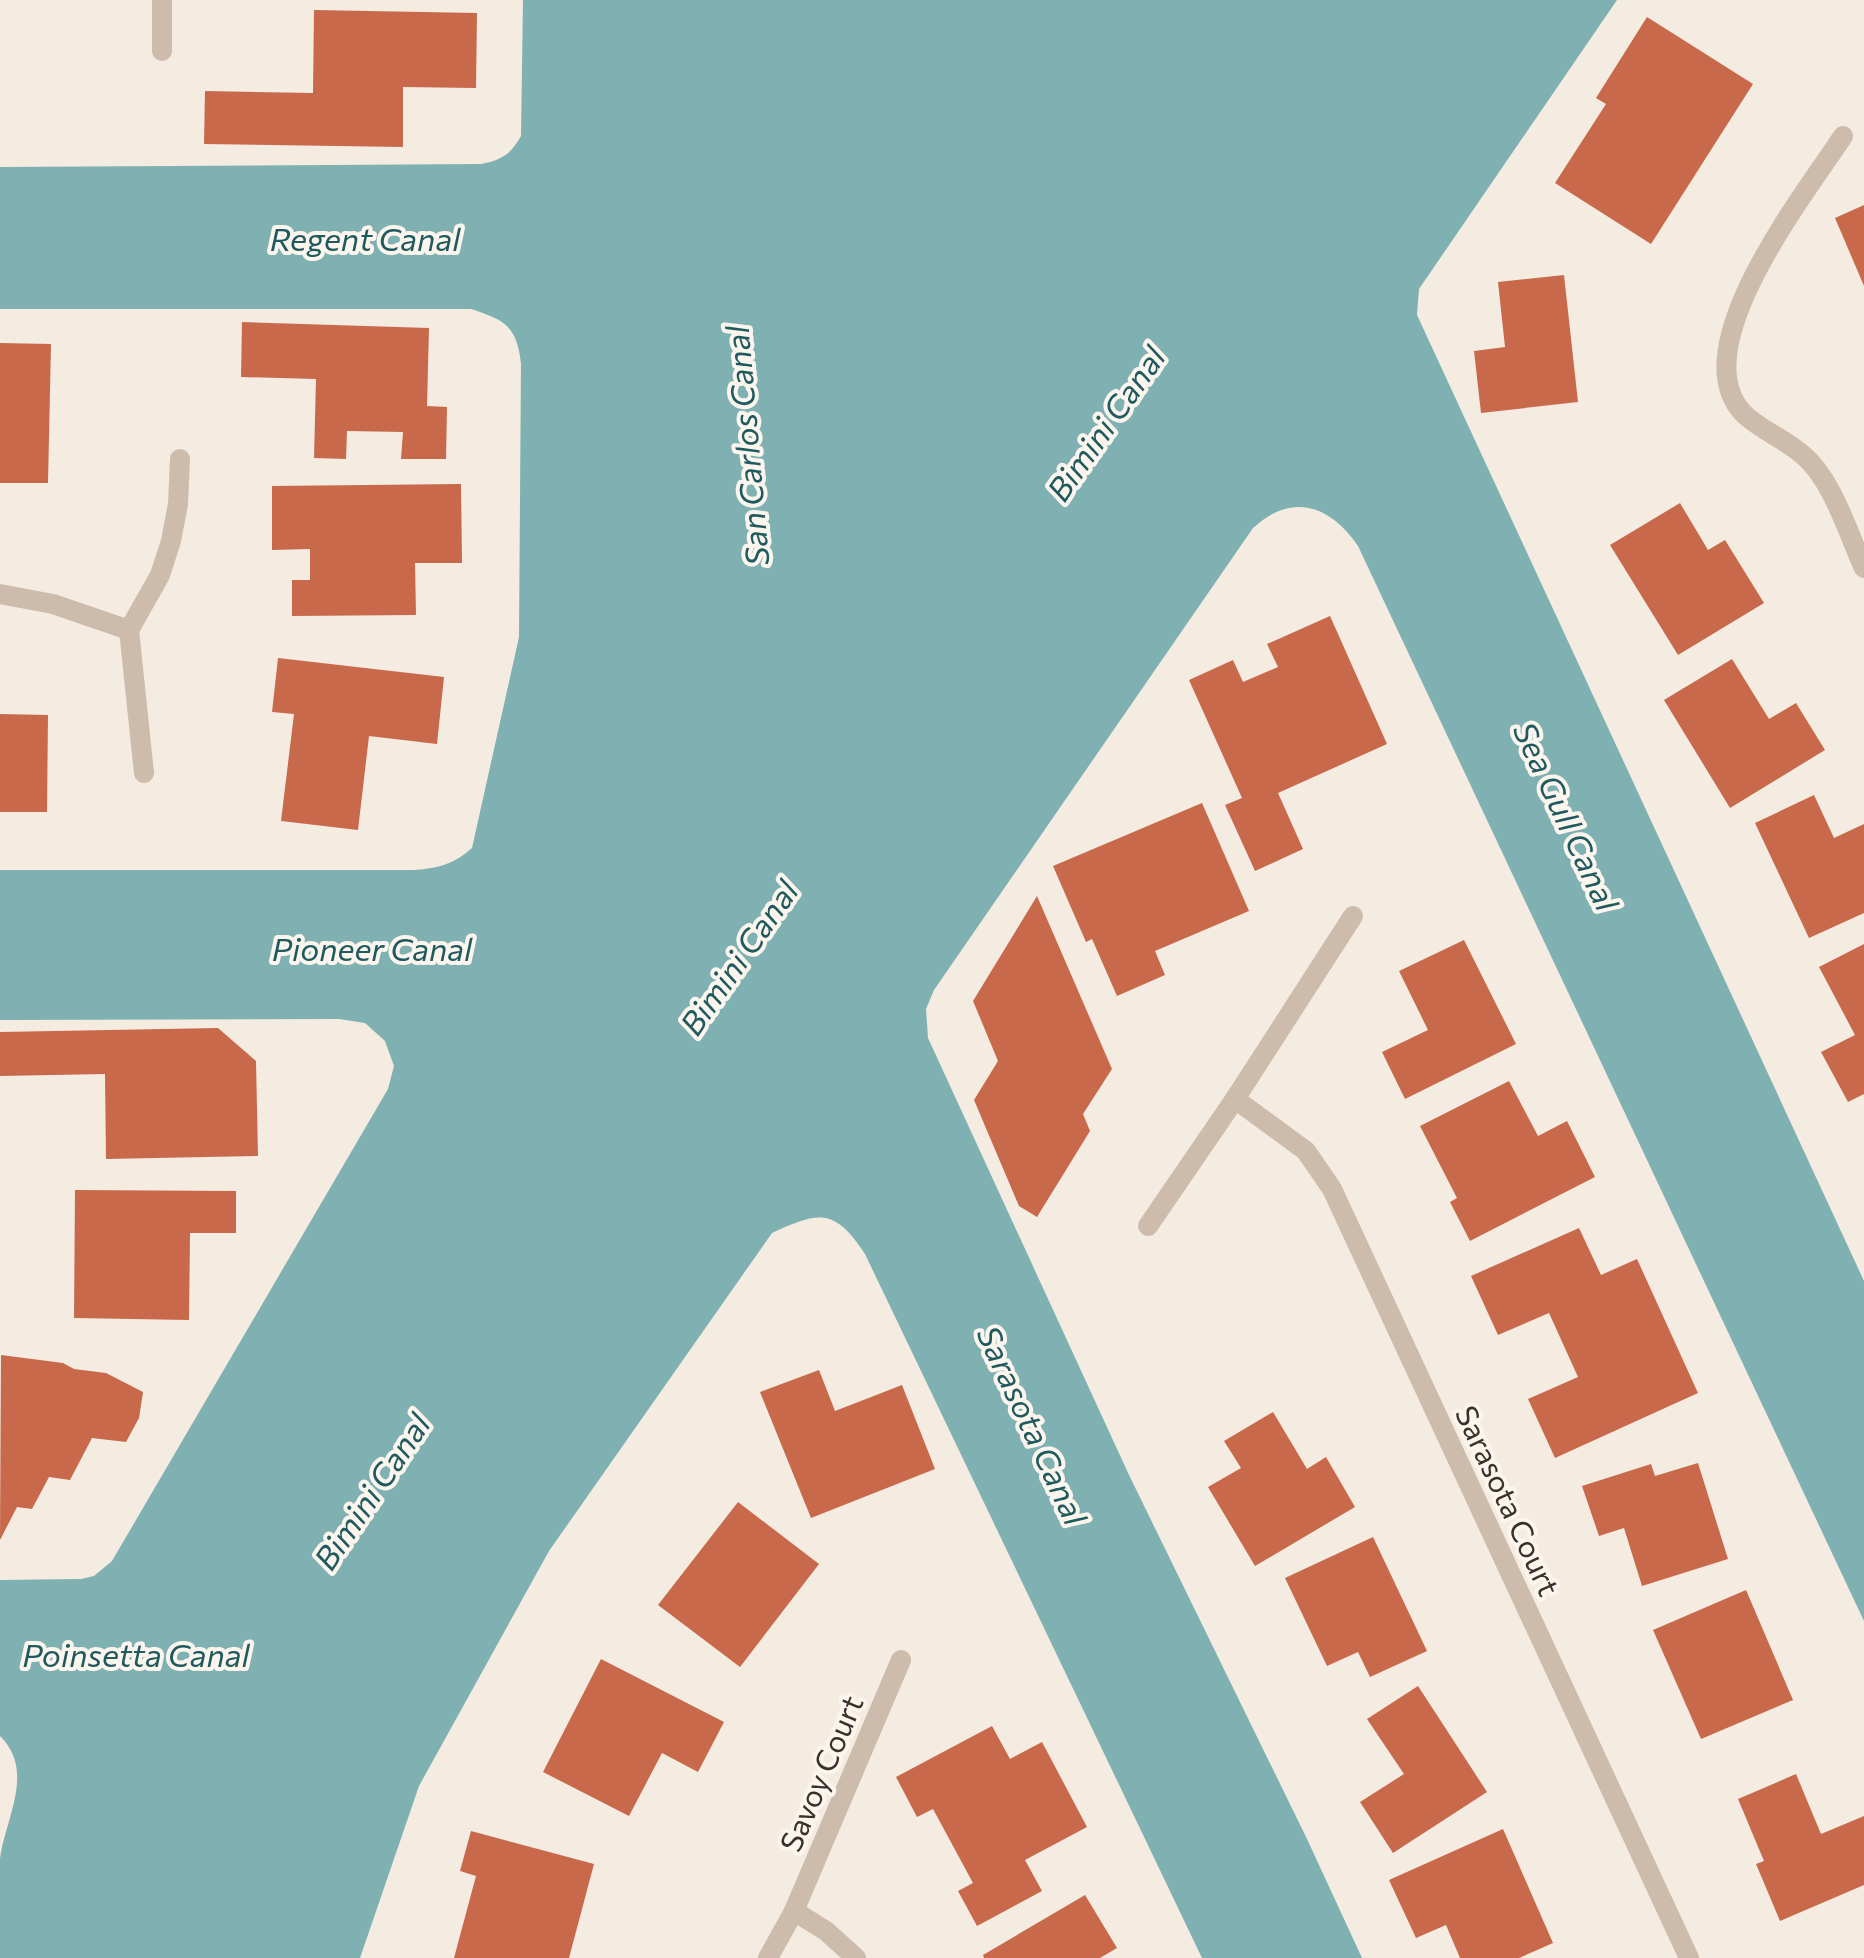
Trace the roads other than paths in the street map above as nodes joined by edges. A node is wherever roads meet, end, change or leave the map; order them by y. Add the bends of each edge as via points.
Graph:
1 (162, 0) edge
2 (162, 51) dead end
3 (1843, 136) dead end
4 (180, 459) dead end
5 (1864, 568) edge
6 (0, 594) edge
7 (129, 630) junction
8 (144, 773) dead end
9 (1353, 916) dead end
10 (1235, 1099) junction
11 (1148, 1226) dead end
12 (901, 1660) dead end
13 (794, 1911) junction
14 (768, 1958) edge
15 (856, 1958) edge
16 (1689, 1958) edge

1 - 2 street
3 - 5 street via 1753,276 1733,327 1725,377 1743,413 1819,471
4 - 7 street via 171,541 160,575
6 - 7 street via 53,604
7 - 8 street
9 - 10 street
10 - 11 street
10 - 16 street, Sarasota Court via 1306,1151 1332,1189
12 - 13 street, Savoy Court
13 - 14 street, Savoy Court
13 - 15 street

